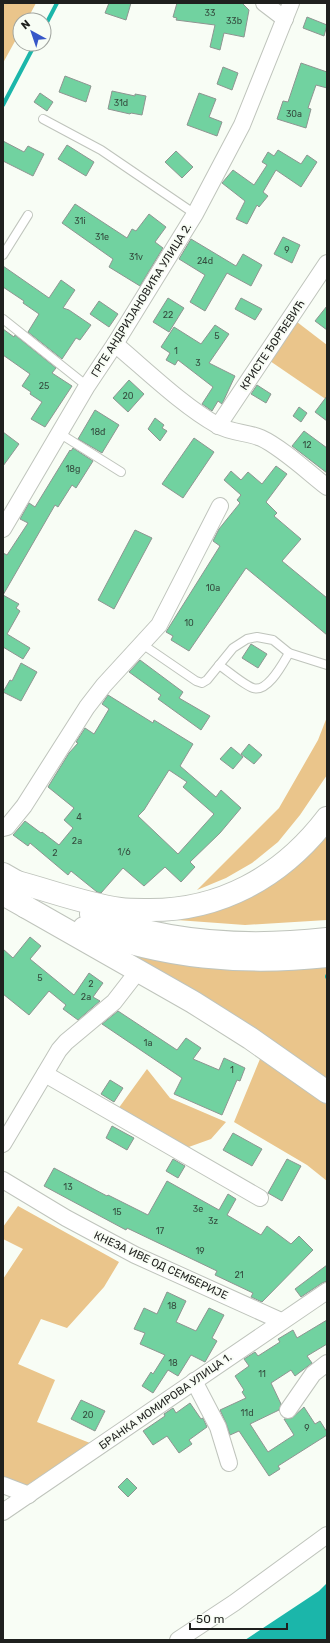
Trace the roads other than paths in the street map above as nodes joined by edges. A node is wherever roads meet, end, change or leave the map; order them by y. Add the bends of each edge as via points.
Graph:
1 (264, 3) edge
2 (291, 3) edge
3 (284, 19) junction
4 (43, 118) dead end
5 (195, 214) junction
6 (28, 216) dead end
7 (3, 255) edge
8 (327, 264) edge
9 (3, 319) edge
10 (115, 344) junction
11 (87, 386) junction
12 (218, 426) junction
13 (59, 434) junction
14 (121, 472) dead end
15 (327, 487) edge
16 (220, 506) dead end
17 (3, 529) edge
18 (142, 644) junction
19 (289, 653) junction
20 (327, 665) edge
21 (219, 666) junction
22 (327, 818) edge
23 (3, 828) edge
24 (8, 883) edge
25 (26, 907) junction
26 (327, 939) edge
27 (327, 956) edge
28 (138, 971) junction
29 (45, 1074) junction
30 (327, 1092) edge
31 (3, 1144) edge
32 (3, 1180) edge
33 (260, 1198) dead end
34 (327, 1290) edge
35 (281, 1321) junction
36 (327, 1363) edge
37 (194, 1381) junction
38 (288, 1410) dead end
39 (229, 1463) dead end
40 (3, 1485) edge
41 (28, 1495) junction
42 (3, 1512) edge
43 (327, 1536) edge
44 (178, 1640) edge

1 - 3 street
2 - 3 street, ГРГЕ АНДРИЈАНОВИЋА УЛИЦА 2.
3 - 5 street, ГРГЕ АНДРИЈАНОВИЋА УЛИЦА 2. via 242,126
4 - 5 lane, ГРГЕ АНДРИЈАНОВИЋА УЛИЦА 2. via 101,150
5 - 10 street, ГРГЕ АНДРИЈАНОВИЋА УЛИЦА 2.
6 - 7 lane
8 - 12 street, КРИСТЕ ЂОРЂЕВИЋ
9 - 11 lane, ГРГЕ АНДРИЈАНОВИЋА УЛИЦА 2.
10 - 11 street, ГРГЕ АНДРИЈАНОВИЋА УЛИЦА 2.
10 - 12 street via 190,407
11 - 13 street, ГРГЕ АНДРИЈАНОВИЋА УЛИЦА 2.
12 - 15 street via 262,438
13 - 14 lane
13 - 17 street, ГРГЕ АНДРИЈАНОВИЋА УЛИЦА 2.
16 - 18 street via 159,625
18 - 21 lane via 202,683
18 - 23 street via 104,684 24,806 7,827
19 - 20 lane
19 - 21 lane via 273,640 246,638 233,648
19 - 21 lane via 270,682 261,688 253,688
22 - 24 main road via 284,863 251,886 198,905 162,910 121,909
24 - 25 main road
24 - 26 main road via 109,922 162,936 233,944 290,943
25 - 27 main road via 113,939 161,951 239,960
25 - 28 main road
28 - 29 street via 114,1002 62,1046
28 - 30 main road via 250,1038
29 - 31 street
29 - 33 street
32 - 35 street, КНЕЗА ИВЕ ОД СЕМБЕРИЈЕ via 129,1252
34 - 35 street, БРАНКА МОМИРОВА УЛИЦА 1.
35 - 37 street, БРАНКА МОМИРОВА УЛИЦА 1.
36 - 38 street via 313,1374
37 - 39 street via 218,1427
37 - 41 street, БРАНКА МОМИРОВА УЛИЦА 1.
40 - 41 street
41 - 42 street, БРАНКА МОМИРОВА УЛИЦА 1.
43 - 44 street

